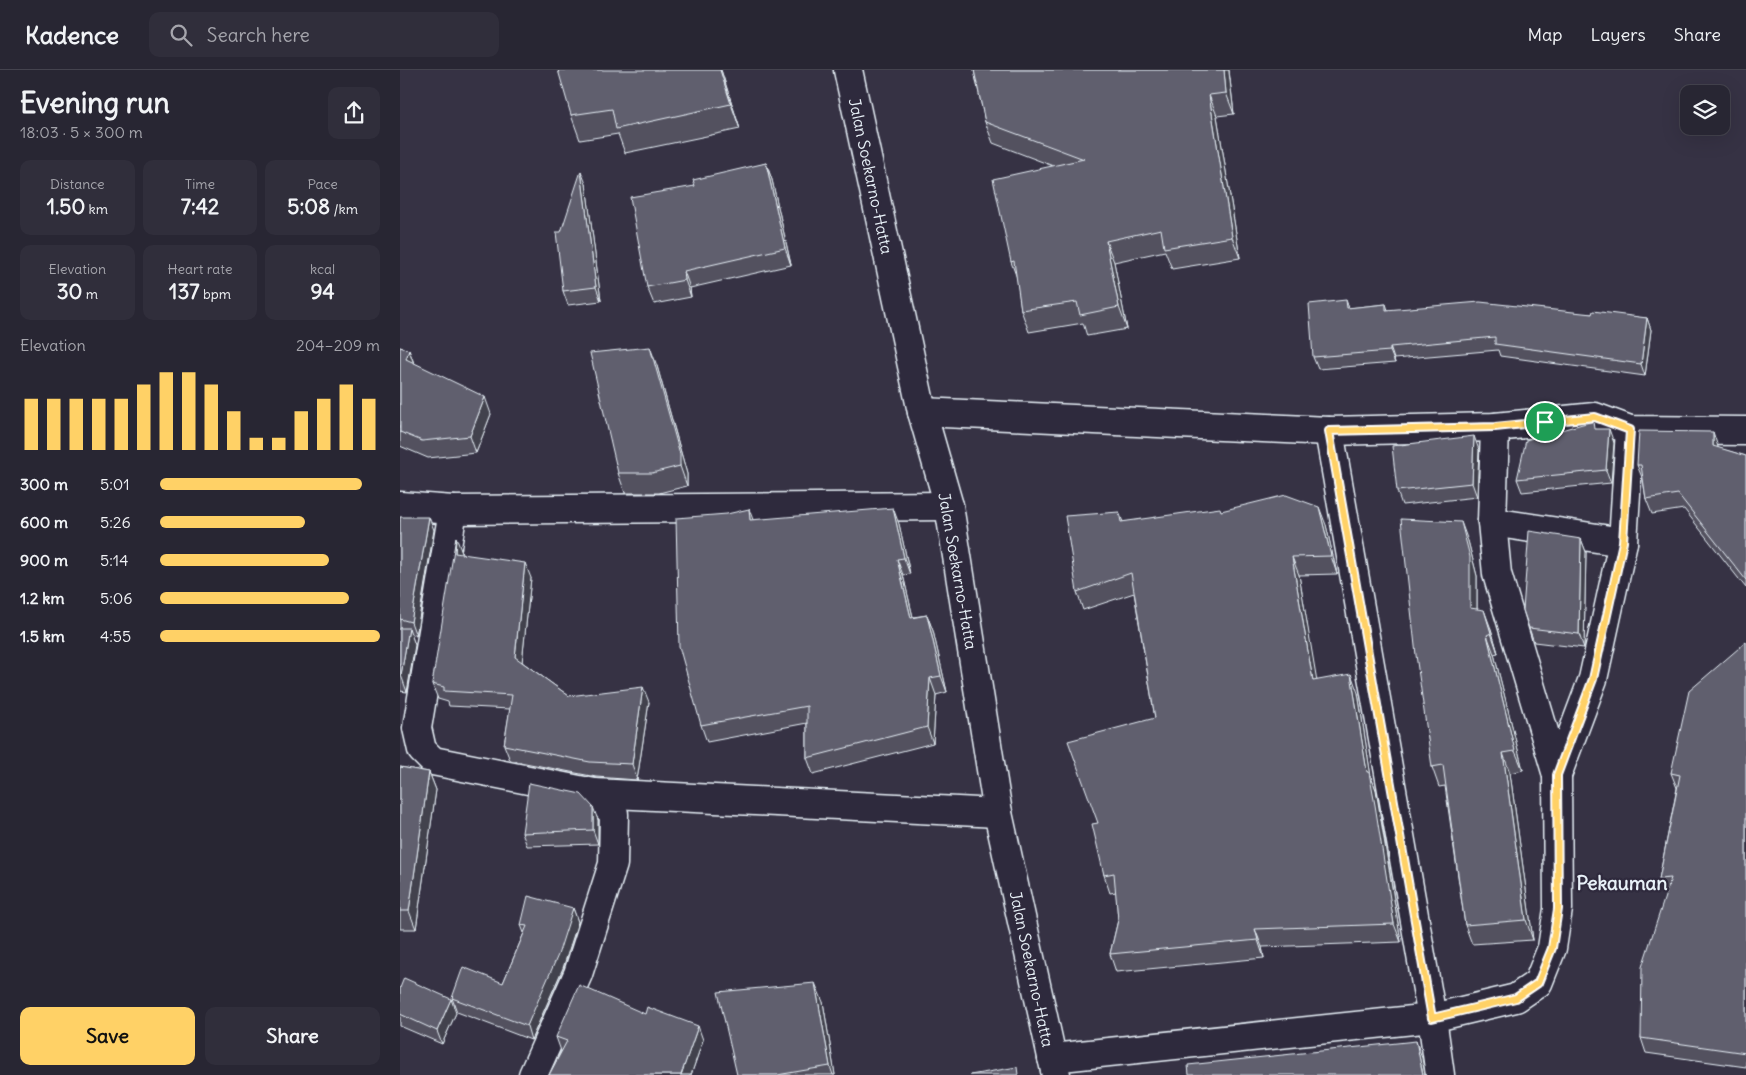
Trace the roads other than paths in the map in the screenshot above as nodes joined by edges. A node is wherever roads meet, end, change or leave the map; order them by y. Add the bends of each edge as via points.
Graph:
1 (848, 70) edge
2 (922, 412) junction
3 (1495, 427) junction
4 (1630, 430) junction
5 (1329, 431) junction
6 (1746, 431) edge
7 (400, 506) edge
8 (949, 506) junction
9 (453, 510) junction
10 (1492, 522) junction
11 (1623, 542) junction
12 (1557, 775) junction
13 (594, 793) junction
14 (998, 813) junction
15 (1432, 1018) junction
16 (1054, 1066) edge
17 (533, 1075) edge
18 (1440, 1075) edge

1 - 2 main road, Jalan Soekarno-Hatta
2 - 5 main road
2 - 8 main road, Jalan Soekarno-Hatta
3 - 4 main road via 1595,417
3 - 5 main road
3 - 10 main road
4 - 6 main road
4 - 11 main road
5 - 15 main road
7 - 9 main road
8 - 9 main road
8 - 14 main road, Jalan Soekarno-Hatta
9 - 13 main road via 417,728 422,750 434,761
10 - 11 main road
10 - 12 main road via 1497,574
11 - 12 main road via 1593,679
12 - 15 main road via 1558,909 1552,948 1538,983 1516,998
13 - 14 main road
13 - 17 main road via 614,814 613,864 578,974
14 - 16 main road, Jalan Soekarno-Hatta
15 - 16 main road
15 - 18 main road

